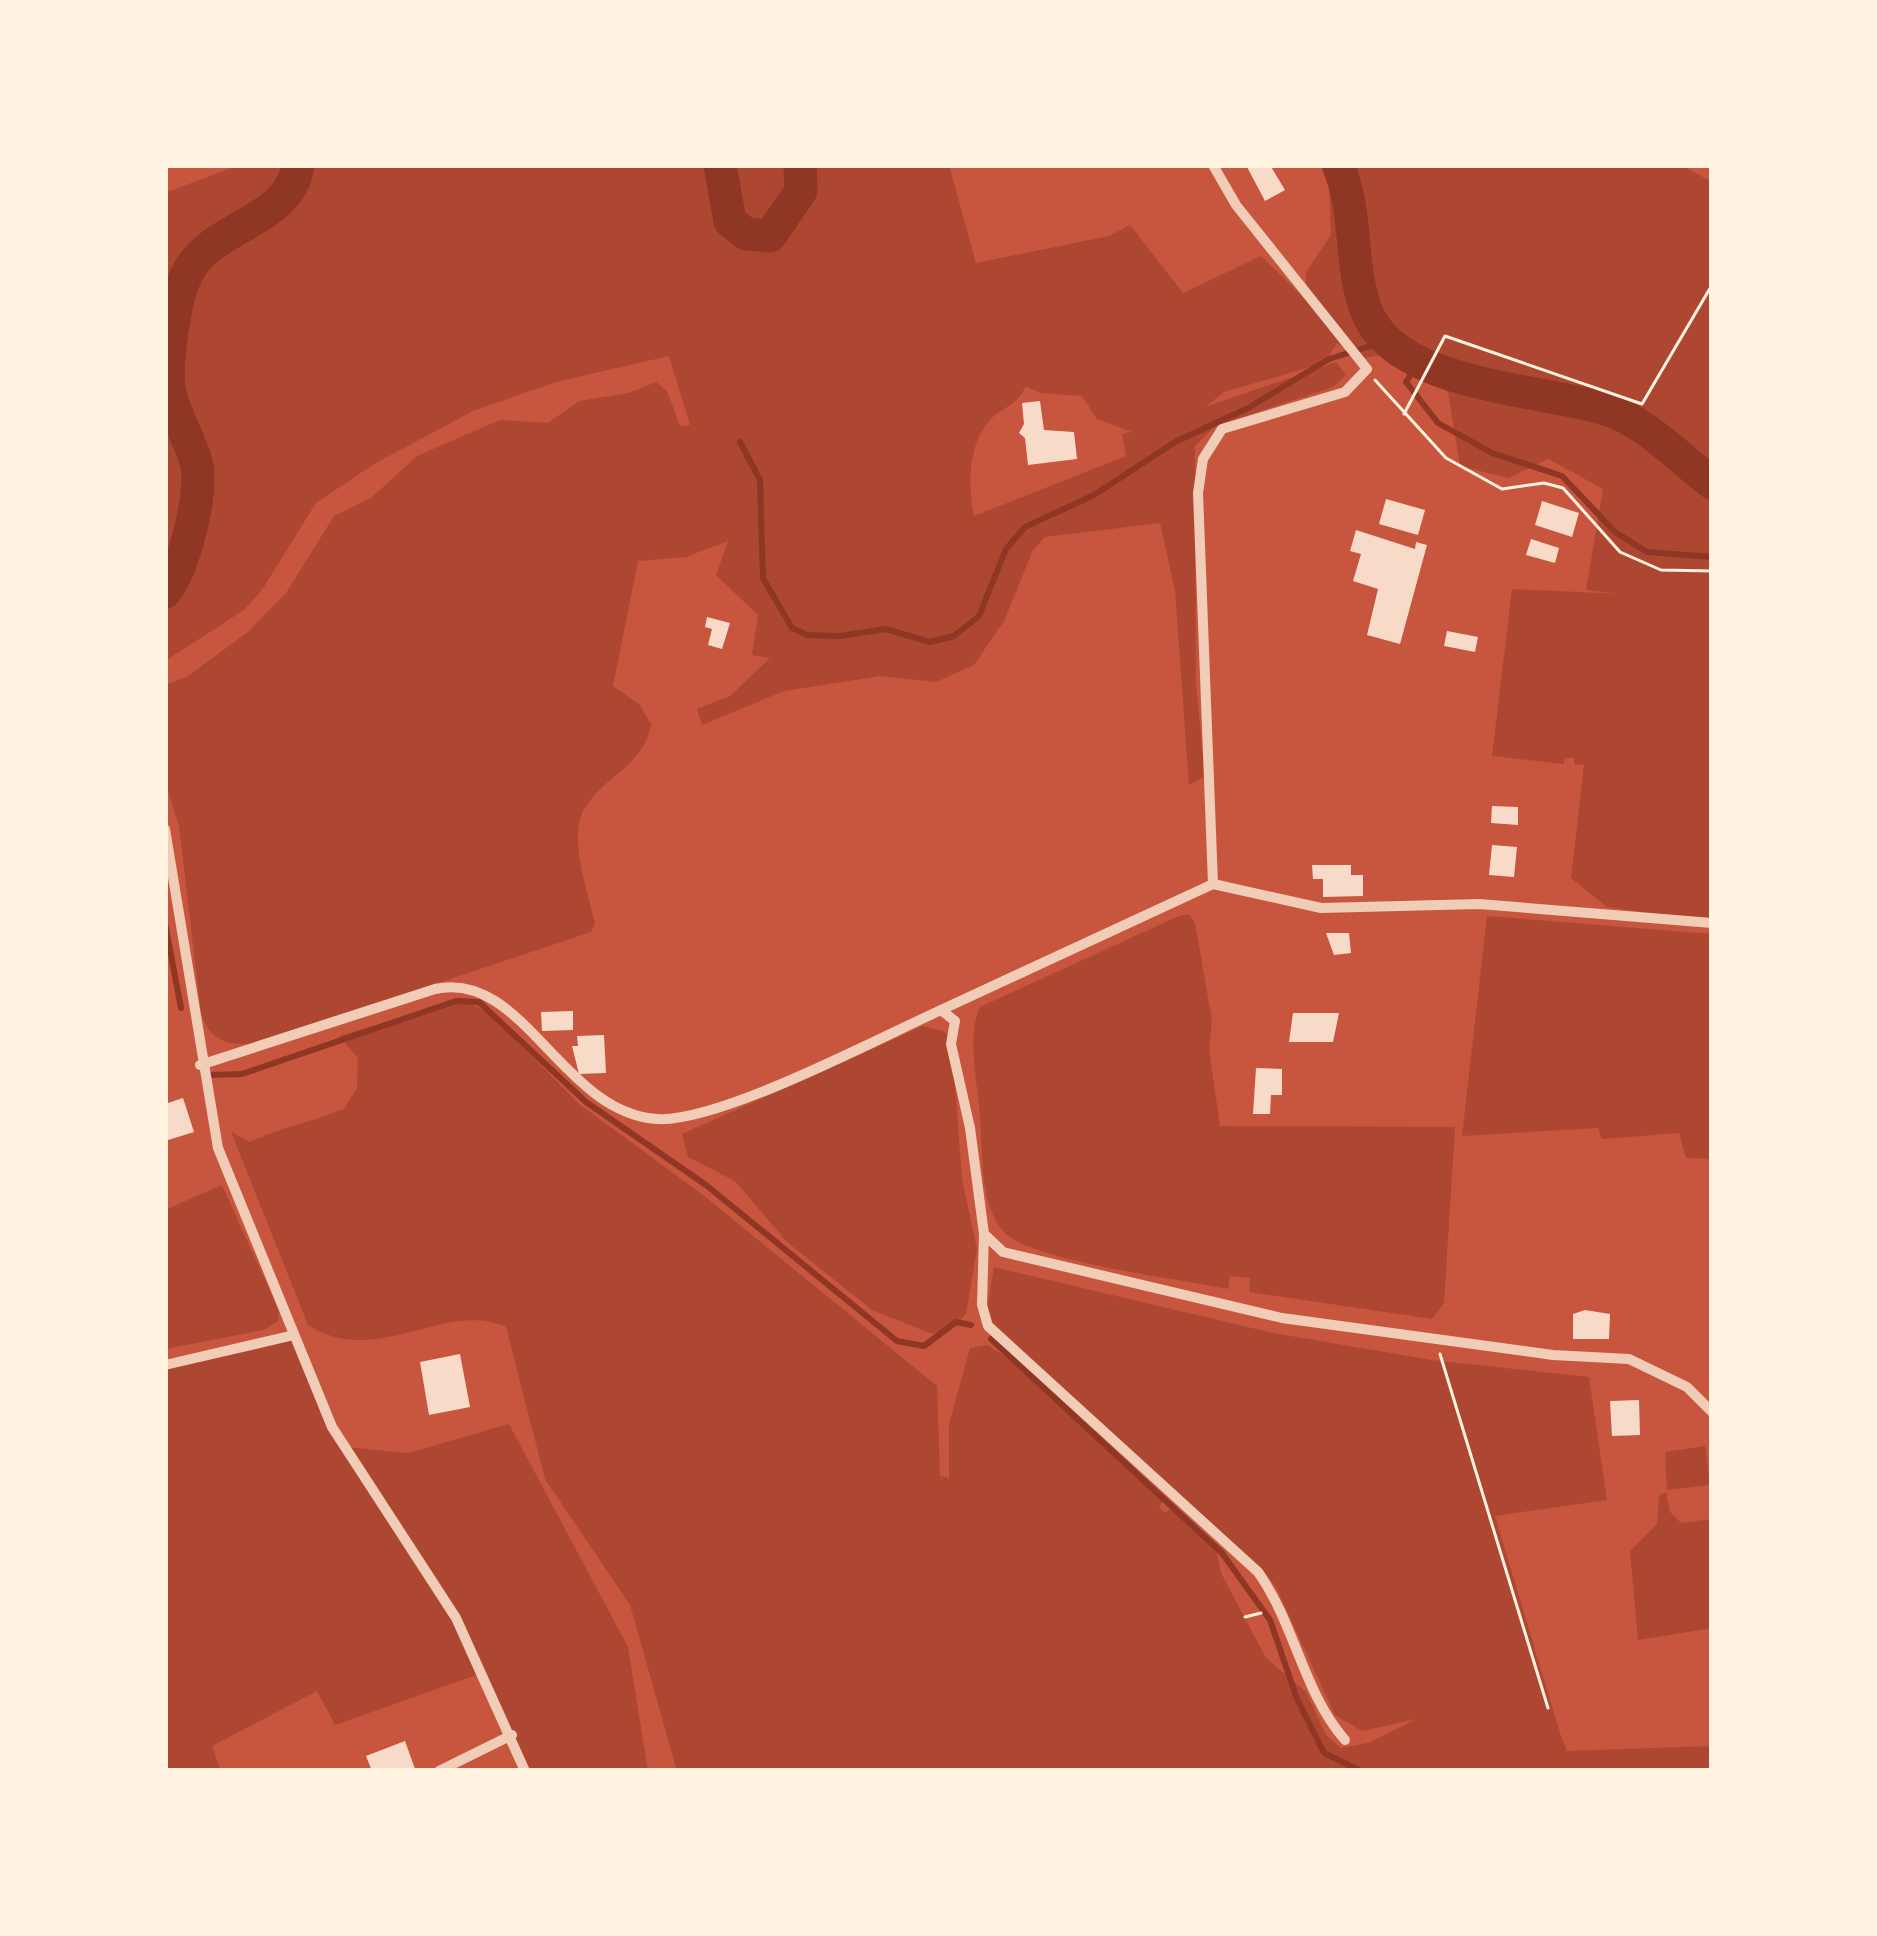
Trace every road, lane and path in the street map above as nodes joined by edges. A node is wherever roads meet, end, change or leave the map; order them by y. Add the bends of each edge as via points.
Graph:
1 (1213, 165) edge
2 (1712, 285) edge
3 (1367, 369) junction
4 (1404, 414) junction
5 (1712, 572) edge
6 (165, 829) edge
7 (1213, 884) junction
8 (1712, 923) edge
9 (941, 1010) junction
10 (200, 1065) junction
11 (984, 1234) junction
12 (294, 1335) junction
13 (1436, 1340) junction
14 (165, 1365) edge
15 (1712, 1412) edge
16 (1258, 1613) dead end
17 (1245, 1617) dead end
18 (1548, 1708) dead end
19 (512, 1735) junction
20 (1345, 1739) dead end
21 (439, 1771) edge
22 (525, 1771) edge

1 - 3 street
2 - 4 path via 1642,404 1444,336
3 - 4 path
3 - 7 street via 1346,392 1222,429 1203,459
4 - 5 path via 1446,458 1502,489 1563,488 1620,551 1661,570
6 - 10 street
7 - 8 street via 1322,908 1479,904
7 - 9 street
9 - 10 street via 793,1078 688,1116 657,1119 628,1113 584,1087 515,1017 470,988 435,989
9 - 11 street via 955,1021 951,1044
10 - 12 street via 218,1148
11 - 13 street via 1003,1252 1258,1313
11 - 20 street via 988,1326 1258,1572
12 - 14 street
12 - 19 street via 332,1427 457,1618
13 - 15 street via 1629,1359 1687,1387
13 - 18 path
16 - 17 path
19 - 21 street
19 - 22 street

